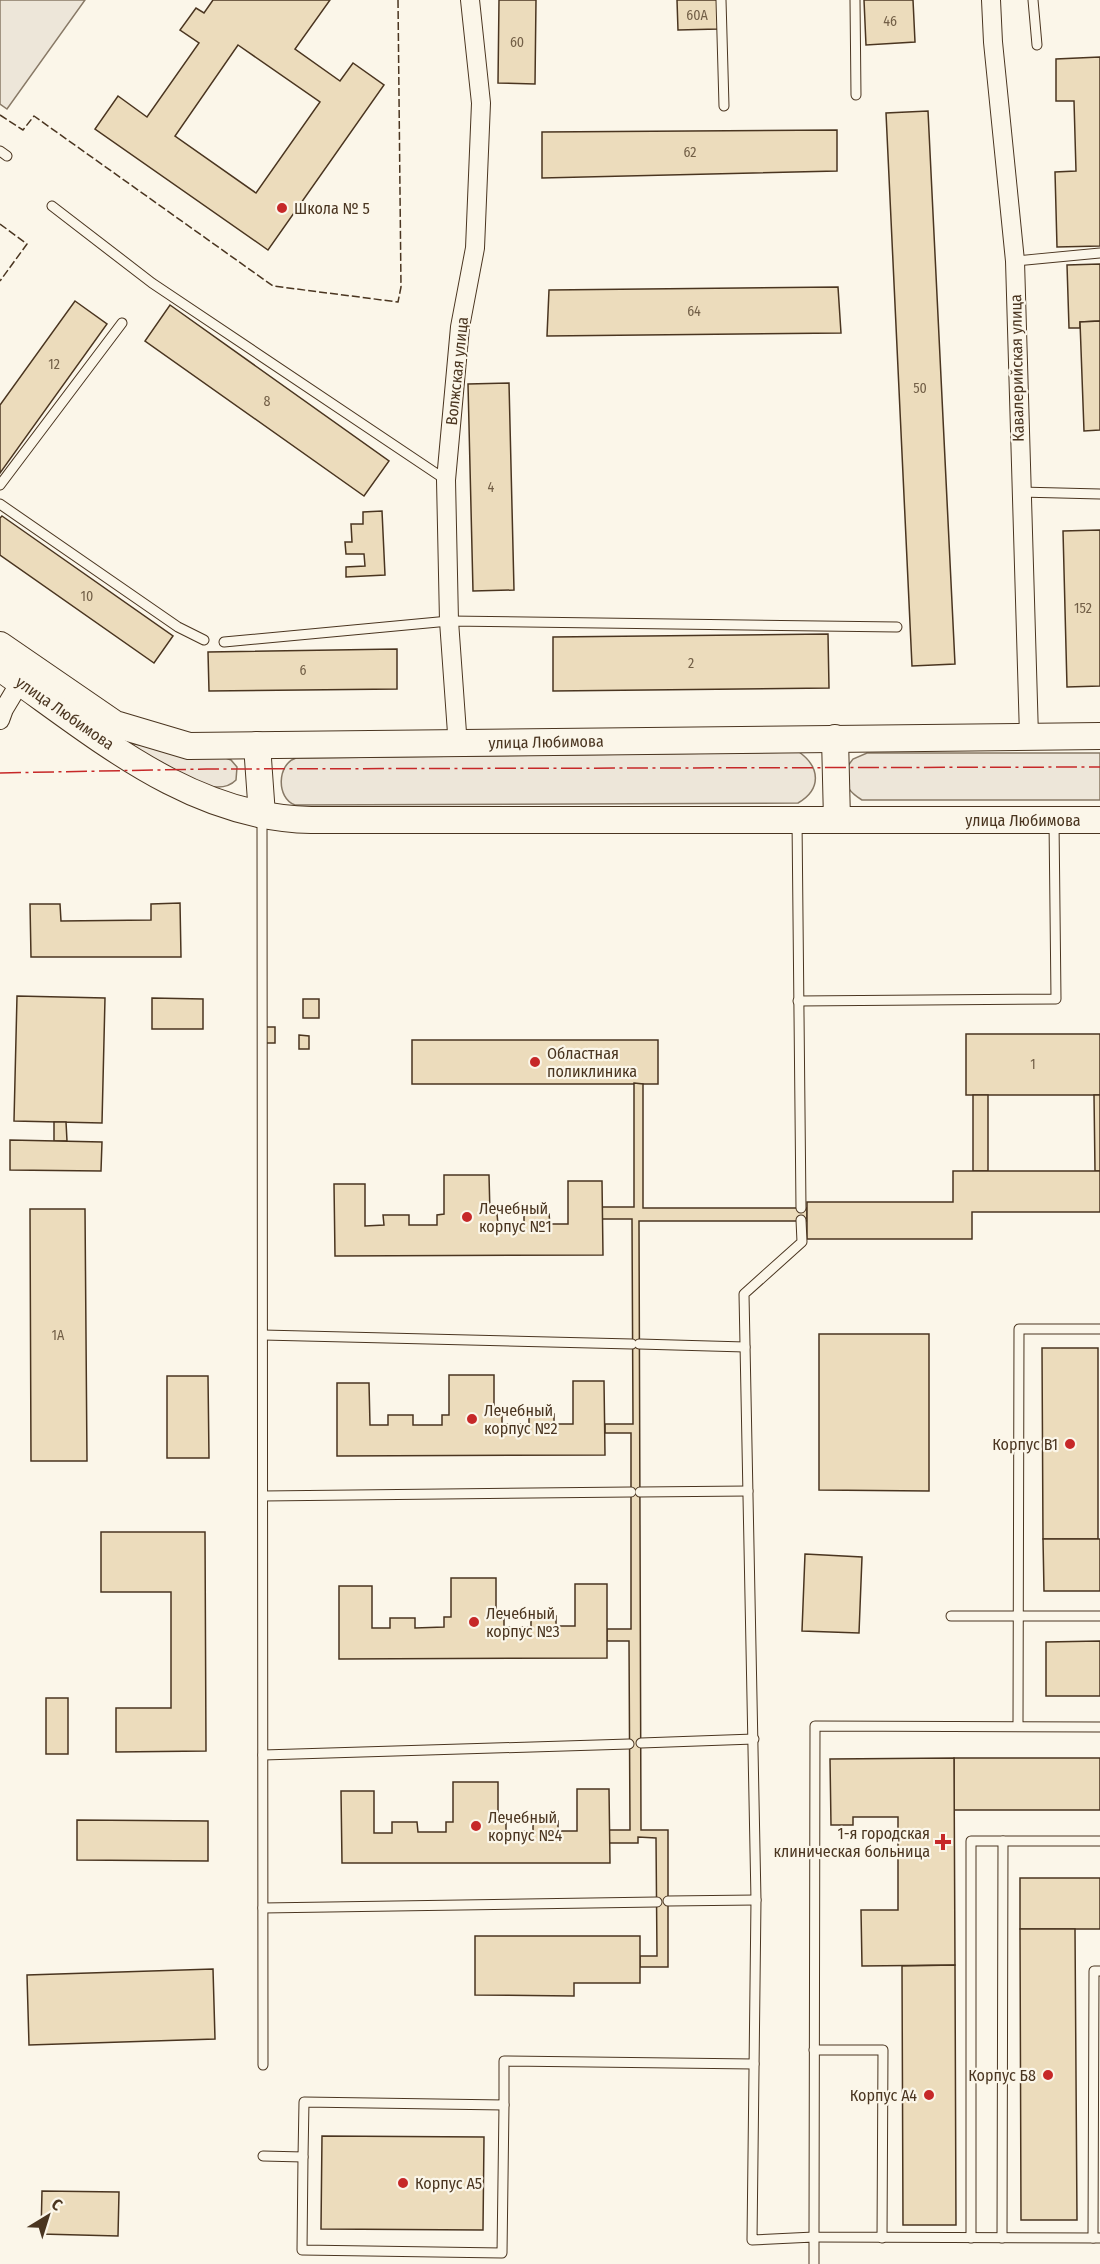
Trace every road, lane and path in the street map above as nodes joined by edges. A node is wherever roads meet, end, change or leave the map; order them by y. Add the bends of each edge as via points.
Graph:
1 (470, 0) edge
2 (721, 0) edge
3 (855, 0) edge
4 (991, 0) edge
5 (1033, 0) edge
6 (1037, 45) dead end
7 (856, 95) dead end
8 (724, 106) dead end
9 (52, 206) dead end
10 (1100, 253) edge
11 (1015, 261) junction
12 (122, 322) dead end
13 (446, 480) junction
14 (0, 485) edge
15 (1020, 492) junction
16 (1100, 494) edge
17 (0, 504) edge
18 (449, 621) junction
19 (897, 627) dead end
20 (204, 640) dead end
21 (224, 642) dead end
22 (0, 645) edge
23 (17, 672) edge
24 (0, 720) edge
25 (1029, 736) junction
26 (1100, 736) edge
27 (835, 738) junction
28 (456, 744) junction
29 (257, 745) junction
30 (262, 815) junction
31 (797, 820) junction
32 (837, 820) junction
33 (1054, 820) junction
34 (1100, 820) edge
35 (798, 1001) junction
36 (801, 1208) dead end
37 (801, 1220) dead end
38 (1100, 1329) edge
39 (263, 1335) junction
40 (745, 1347) junction
41 (748, 1491) junction
42 (263, 1496) junction
43 (951, 1616) dead end
44 (1018, 1616) junction
45 (1100, 1616) edge
46 (1018, 1726) junction
47 (1100, 1727) edge
48 (754, 1739) junction
49 (641, 1743) dead end
50 (629, 1744) dead end
51 (263, 1755) junction
52 (1003, 1841) junction
53 (1100, 1841) edge
54 (756, 1900) junction
55 (668, 1901) dead end
56 (657, 1902) dead end
57 (263, 1908) junction
58 (1100, 1971) edge
59 (814, 2050) junction
60 (754, 2064) junction
61 (263, 2065) dead end
62 (504, 2105) junction
63 (263, 2156) dead end
64 (303, 2157) junction
65 (814, 2237) junction
66 (882, 2238) junction
67 (971, 2238) junction
68 (1002, 2238) junction
69 (1097, 2238) edge
70 (814, 2264) edge

1 - 13 street, Волжская улица via 481,103 475,237 460,327
2 - 8 lane
3 - 7 lane
4 - 11 street, Кавалерийская улица
5 - 6 lane
9 - 13 lane via 152,284
10 - 11 lane
11 - 15 street, Кавалерийская улица
12 - 14 lane
13 - 18 street, Волжская улица
15 - 16 lane
15 - 25 street, Кавалерийская улица
17 - 20 lane via 178,627
18 - 19 lane
18 - 21 lane
18 - 28 street, Волжская улица
22 - 23 main road, улица Любимова
23 - 24 street
23 - 29 main road, улица Любимова via 115,724 189,746
23 - 30 main road, улица Любимова via 146,770 187,791
25 - 26 main road, улица Любимова
25 - 27 main road, улица Любимова
27 - 28 main road, улица Любимова
27 - 32 main road
28 - 29 main road, улица Любимова
29 - 30 main road
30 - 31 main road, улица Любимова via 311,820
30 - 39 lane
31 - 32 main road, улица Любимова
31 - 35 lane
32 - 33 main road, улица Любимова
33 - 34 main road, улица Любимова
33 - 35 lane via 1056,999
35 - 36 lane
37 - 40 lane via 802,1242 744,1294
38 - 44 lane via 1019,1329
39 - 40 lane
39 - 42 lane
40 - 41 lane
41 - 42 lane
41 - 48 lane
42 - 51 lane
43 - 44 lane
44 - 45 lane
44 - 46 lane
46 - 47 lane
46 - 59 lane via 815,1726
48 - 49 lane
48 - 54 lane
50 - 51 lane
51 - 57 lane
52 - 53 lane
52 - 67 lane via 971,1841
52 - 68 lane
54 - 55 lane
54 - 60 lane
56 - 57 lane
57 - 61 lane
58 - 69 lane via 1094,1971
59 - 65 lane
59 - 66 lane via 883,2050
60 - 62 lane via 504,2061
60 - 65 lane via 752,2240
62 - 64 lane via 304,2102
62 - 64 lane via 502,2253 302,2250
63 - 64 lane
65 - 66 lane
65 - 70 lane
66 - 67 lane
67 - 68 lane
68 - 69 lane

